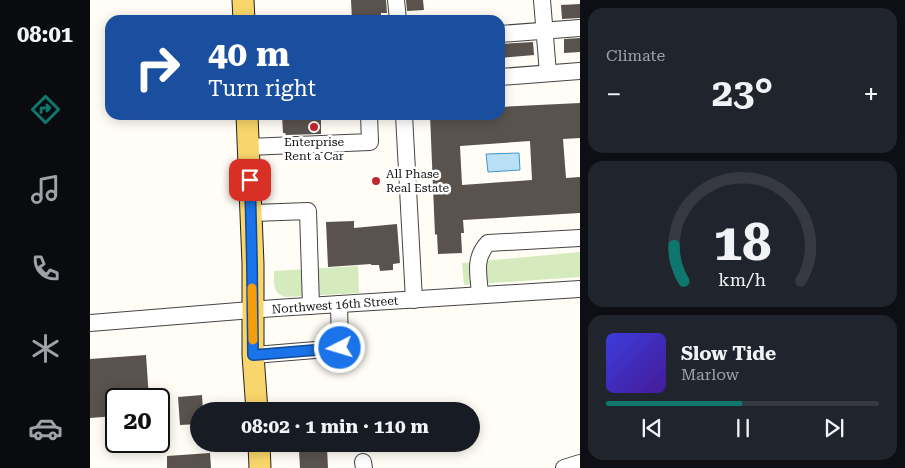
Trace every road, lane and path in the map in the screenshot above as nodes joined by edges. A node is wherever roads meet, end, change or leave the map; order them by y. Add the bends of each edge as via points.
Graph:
1 (243, 0) edge
2 (396, 0) edge
3 (542, 0) edge
4 (244, 15) edge
5 (398, 15) edge
6 (580, 28) edge
7 (545, 31) junction
8 (505, 34) edge
9 (580, 71) edge
10 (548, 73) junction
11 (505, 77) edge
12 (247, 120) edge
13 (369, 120) edge
14 (404, 120) edge
15 (248, 147) junction
16 (250, 213) junction
17 (580, 238) edge
18 (580, 289) edge
19 (480, 296) junction
20 (414, 300) junction
21 (339, 304) junction
22 (311, 306) junction
23 (252, 311) junction
24 (90, 323) edge
25 (253, 355) junction
26 (256, 402) edge
27 (259, 452) edge
28 (580, 464) edge
29 (260, 468) edge
30 (564, 468) edge

1 - 4 main road
2 - 5 street
3 - 7 street
6 - 7 street
7 - 8 street
7 - 10 street
9 - 10 street
10 - 11 street
12 - 15 main road
13 - 15 street via 370,142
14 - 20 street
15 - 16 main road
16 - 22 street via 308,211
16 - 23 main road
17 - 19 street via 488,243 481,251 478,265
18 - 19 street, Northwest 16th Street
19 - 20 street, Northwest 16th Street
20 - 21 street, Northwest 16th Street
21 - 22 street, Northwest 16th Street
21 - 25 street via 340,348
22 - 23 street, Northwest 16th Street
23 - 24 street, Northwest 16th Street
23 - 25 main road
25 - 26 main road
27 - 29 main road
28 - 30 street

